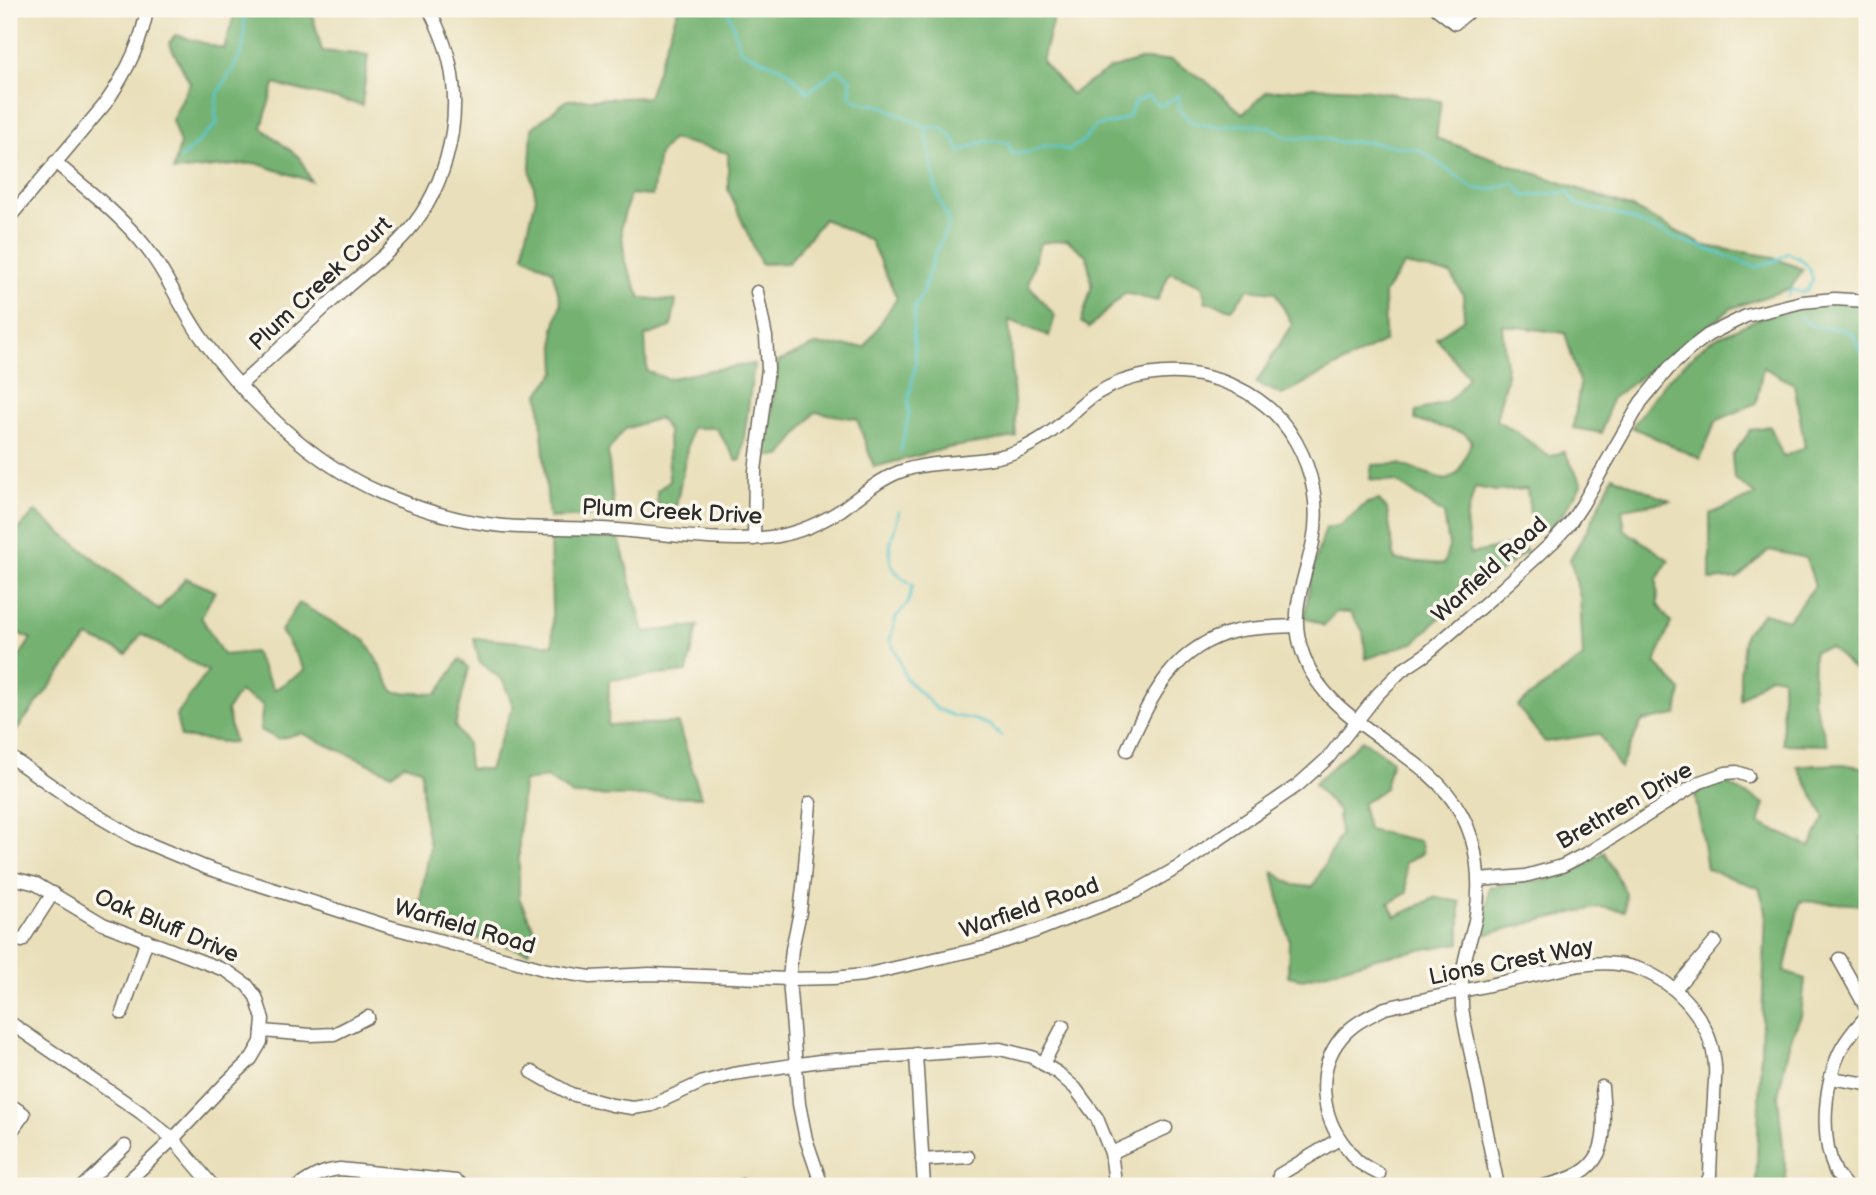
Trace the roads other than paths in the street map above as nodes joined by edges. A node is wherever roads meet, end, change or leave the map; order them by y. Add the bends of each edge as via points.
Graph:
1 (147, 9) edge
2 (429, 9) edge
3 (1437, 9) edge
4 (1472, 9) edge
5 (55, 162) junction
6 (9, 218) edge
7 (757, 292) dead end
8 (1867, 301) edge
9 (240, 385) junction
10 (754, 539) junction
11 (1296, 626) junction
12 (1357, 720) junction
13 (1127, 750) dead end
14 (9, 756) edge
15 (1748, 776) dead end
16 (810, 803) dead end
17 (9, 877) edge
18 (1479, 880) junction
19 (53, 893) junction
20 (147, 940) junction
21 (22, 942) dead end
22 (1715, 942) dead end
23 (1839, 959) dead end
24 (789, 979) junction
25 (1675, 989) junction
26 (1462, 991) junction
27 (1867, 1009) edge
28 (121, 1013) dead end
29 (1867, 1016) edge
30 (368, 1017) dead end
31 (9, 1022) edge
32 (1063, 1026) dead end
33 (262, 1031) junction
34 (916, 1054) junction
35 (1043, 1064) junction
36 (795, 1065) junction
37 (532, 1072) dead end
38 (1831, 1078) junction
39 (1867, 1084) edge
40 (1602, 1087) dead end
41 (9, 1104) edge
42 (1166, 1128) dead end
43 (9, 1135) edge
44 (173, 1139) junction
45 (1339, 1139) junction
46 (125, 1146) dead end
47 (1111, 1153) junction
48 (968, 1157) dead end
49 (922, 1160) junction
50 (1379, 1174) dead end
51 (1279, 1175) dead end
52 (1115, 1182) dead end
53 (89, 1184) edge
54 (1562, 1184) edge
55 (123, 1186) edge
56 (214, 1186) edge
57 (299, 1186) edge
58 (463, 1186) edge
59 (822, 1186) edge
60 (924, 1186) edge
61 (1498, 1186) edge
62 (1542, 1186) edge
63 (1706, 1186) edge
64 (1846, 1186) edge

1 - 5 street via 139,42 118,85
2 - 9 street, Plum Creek Court via 450,63 454,118 441,175 424,210 400,241
3 - 4 street via 1455,23
5 - 6 street
5 - 9 street, Plum Creek Drive via 141,241 200,335
7 - 10 street via 768,369 755,471
8 - 12 street, Warfield Road via 1814,301 1746,316 1690,348 1641,402 1582,505 1559,535 1503,589 1401,671
9 - 10 street, Plum Creek Drive via 281,428 324,461 376,491 428,512 503,526
10 - 11 street, Plum Creek Drive via 813,526 901,471 932,463 985,460 1019,450 1052,432 1094,395 1123,381 1178,372 1200,375 1261,401 1296,440 1310,474 1315,536 1298,594
11 - 12 street, Plum Creek Drive via 1315,681
11 - 13 street via 1235,632 1189,654 1156,690
12 - 18 street, Plum Creek Drive via 1424,770 1450,796 1471,836
12 - 24 street, Warfield Road via 1328,758 1298,785 1177,869 1135,892 987,947 864,975
14 - 24 street, Warfield Road via 135,838 207,868 387,926 569,975
15 - 18 street, Brethren Drive via 1726,773 1700,782 1562,866 1525,876
16 - 24 street
17 - 19 street, Oak Bluff Drive
18 - 26 street, Plum Creek Drive
19 - 20 street, Oak Bluff Drive via 103,924
19 - 21 street
20 - 28 street
20 - 33 street, Oak Bluff Drive via 227,971 247,985 257,997
22 - 25 street
23 - 27 street
24 - 36 street
25 - 26 street, Lions Crest Way via 1640,969 1600,962
25 - 63 street, Lions Crest Way via 1703,1025 1715,1066
26 - 45 street, Lions Crest Way via 1385,1008 1342,1036 1324,1079 1327,1110
26 - 61 street, Plum Creek Drive
29 - 38 street via 1842,1047
30 - 33 street via 334,1034
31 - 44 street
32 - 35 street
33 - 44 street via 251,1059
34 - 35 street via 1000,1049
34 - 36 street
34 - 49 street
35 - 47 street via 1075,1088 1090,1107
36 - 37 street via 733,1074 633,1108 571,1094
36 - 59 street via 806,1139
38 - 39 street
38 - 64 street via 1826,1136 1836,1173
40 - 54 street via 1605,1124 1600,1151 1584,1171
41 - 43 street via 24,1114
42 - 47 street
44 - 55 street
44 - 56 street
45 - 50 street via 1358,1162
45 - 51 street
46 - 53 street
47 - 52 street
48 - 49 street
49 - 60 street
54 - 62 street
57 - 58 street via 313,1175 340,1169 456,1181

